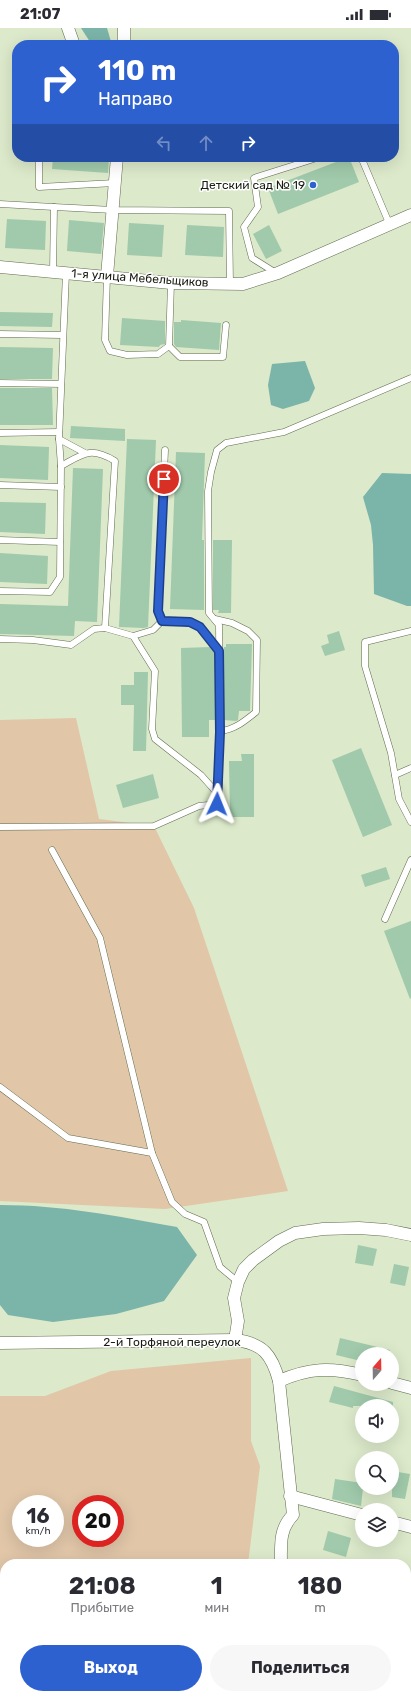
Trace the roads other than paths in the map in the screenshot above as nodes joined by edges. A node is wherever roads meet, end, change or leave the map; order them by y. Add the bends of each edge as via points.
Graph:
1 (68, 28) edge
2 (124, 28) edge
3 (72, 40) edge
4 (124, 40) edge
5 (39, 162) edge
6 (117, 162) edge
7 (304, 162) edge
8 (363, 162) edge
9 (115, 183) junction
10 (0, 204) edge
11 (54, 207) junction
12 (113, 210) junction
13 (411, 215) edge
14 (389, 223) junction
15 (0, 267) edge
16 (53, 272) junction
17 (66, 273) junction
18 (278, 274) junction
19 (107, 276) junction
20 (171, 283) junction
21 (230, 284) junction
22 (226, 325) dead end
23 (0, 334) edge
24 (62, 335) junction
25 (169, 346) junction
26 (411, 378) edge
27 (0, 383) edge
28 (61, 384) junction
29 (59, 432) junction
30 (0, 433) edge
31 (59, 439) junction
32 (165, 450) dead end
33 (85, 453) junction
34 (61, 466) junction
35 (0, 485) edge
36 (61, 487) junction
37 (0, 540) edge
38 (60, 542) junction
39 (0, 591) edge
40 (214, 619) junction
41 (162, 621) junction
42 (105, 628) junction
43 (411, 631) edge
44 (133, 636) junction
45 (0, 639) edge
46 (219, 651) junction
47 (220, 732) junction
48 (411, 768) edge
49 (395, 775) junction
50 (217, 793) junction
51 (411, 822) edge
52 (0, 827) edge
53 (52, 850) dead end
54 (411, 860) edge
55 (385, 919) dead end
56 (0, 1087) edge
57 (152, 1153) junction
58 (411, 1235) edge
59 (238, 1282) junction
60 (235, 1340) junction
61 (0, 1343) edge
62 (355, 1374) edge
63 (279, 1381) junction
64 (399, 1385) edge
65 (411, 1388) edge
66 (290, 1496) junction
67 (355, 1513) edge
68 (399, 1524) edge
69 (411, 1527) edge
70 (281, 1559) edge

1 - 3 street
2 - 4 street
5 - 9 lane via 39,188
6 - 9 street
7 - 18 lane via 254,178 258,207 244,227 252,258
8 - 14 lane
9 - 12 street
10 - 11 lane
11 - 12 lane
11 - 16 lane
12 - 19 street
12 - 21 lane via 229,212
13 - 14 street, 1-я улица Мебельщиков
14 - 18 street, 1-я улица Мебельщиков
15 - 16 street, 1-я улица Мебельщиков
16 - 17 street, 1-я улица Мебельщиков
17 - 19 street, 1-я улица Мебельщиков
17 - 24 lane
18 - 21 street, 1-я улица Мебельщиков via 242,284
19 - 20 street, 1-я улица Мебельщиков
19 - 25 lane via 105,340 110,351 127,355 158,354
20 - 21 street, 1-я улица Мебельщиков
20 - 25 lane
22 - 25 lane via 223,357 180,357
23 - 24 lane
24 - 28 lane
26 - 40 lane via 284,432 226,443 217,450 208,491 209,613
27 - 28 lane
28 - 29 lane
29 - 30 lane
29 - 31 lane
31 - 33 lane
31 - 34 lane
32 - 41 lane via 158,611
33 - 34 lane
33 - 42 lane via 102,453 115,461
34 - 36 lane
35 - 36 lane
36 - 38 lane
37 - 38 lane
38 - 39 lane via 60,577 50,592
40 - 46 lane via 219,625
40 - 47 lane via 248,630 257,640 258,656 256,712 242,723
41 - 44 lane via 153,630
41 - 46 lane via 190,622 200,627
42 - 44 lane
42 - 45 lane via 94,629 71,645
43 - 49 lane via 365,642 365,666
44 - 50 lane via 155,671 152,729 155,739 201,775
46 - 47 lane
47 - 50 lane
48 - 49 lane
49 - 51 lane via 399,799
50 - 52 lane via 217,804 199,806 154,826
53 - 57 lane via 100,938
54 - 55 lane
56 - 57 lane via 68,1138
57 - 59 lane via 172,1202 185,1214 204,1222 220,1267
58 - 59 street via 359,1228 295,1233 252,1260
59 - 60 street via 234,1298 238,1321
60 - 61 street, 2-й Торфяной переулок
60 - 63 street, 2-й Торфяной переулок via 246,1341 265,1351 275,1367
62 - 63 street via 327,1369 304,1372
63 - 66 street, 2-й Торфяной переулок
64 - 65 street
66 - 67 street
66 - 70 street, 2-й Торфяной переулок via 293,1515 281,1534
68 - 69 street

